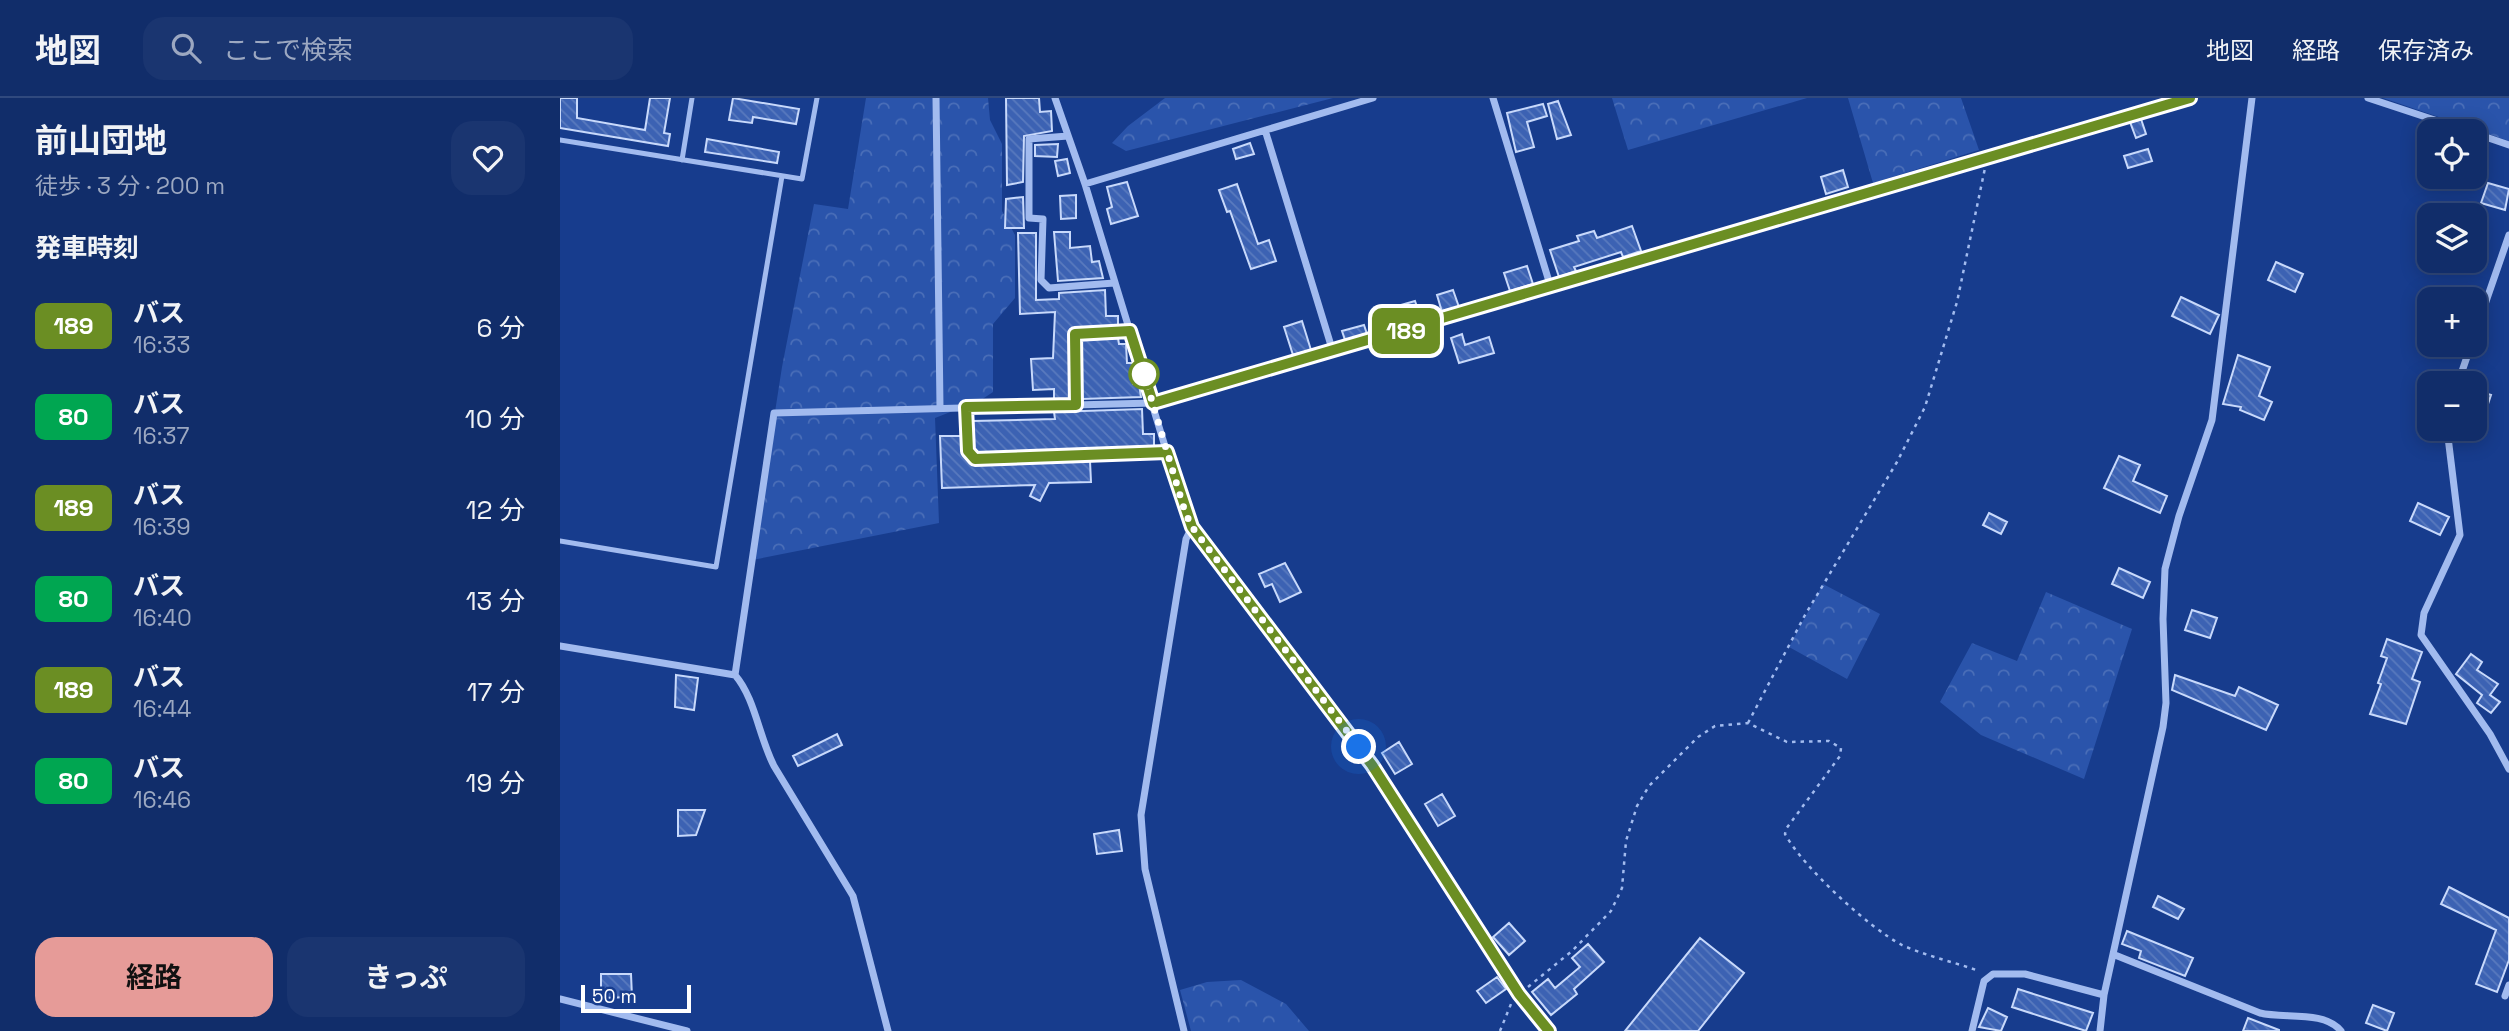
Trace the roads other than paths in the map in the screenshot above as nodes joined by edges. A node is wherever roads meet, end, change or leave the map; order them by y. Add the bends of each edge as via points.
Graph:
1 (692, 98) edge
2 (817, 98) edge
3 (936, 98) edge
4 (1055, 98) edge
5 (1373, 98) edge
6 (1493, 98) edge
7 (2190, 98) edge
8 (2252, 98) edge
9 (2368, 98) edge
10 (2432, 119) edge
11 (1265, 130) junction
12 (1068, 136) junction
13 (2487, 137) edge
14 (560, 140) edge
15 (2509, 145) edge
16 (682, 160) junction
17 (782, 176) junction
18 (1085, 184) junction
19 (2509, 235) edge
20 (1114, 283) junction
21 (1551, 288) junction
22 (2487, 298) edge
23 (1130, 331) junction
24 (1333, 352) junction
25 (1153, 403) junction
26 (1076, 405) junction
27 (940, 407) junction
28 (966, 407) junction
29 (2448, 441) edge
30 (1167, 452) junction
31 (1192, 527) junction
32 (560, 541) edge
33 (560, 646) edge
34 (735, 676) junction
35 (2509, 769) edge
36 (2115, 955) junction
37 (2509, 985) edge
38 (2104, 995) junction
39 (2505, 996) dead end
40 (560, 999) edge
41 (687, 1031) edge
42 (888, 1031) edge
43 (1184, 1031) edge
44 (1549, 1031) edge
45 (1972, 1031) edge
46 (2100, 1031) edge
47 (2342, 1031) edge

1 - 16 lane
2 - 17 lane via 802,179
3 - 27 street
4 - 12 street
5 - 11 street
6 - 21 street
7 - 21 street
8 - 36 street via 2212,420 2165,569 2163,727
9 - 10 street
11 - 18 street
11 - 24 street
12 - 18 street
12 - 20 street via 1030,139 1030,218 1043,219 1041,280 1049,288
13 - 15 street
14 - 16 lane
16 - 17 lane
17 - 32 lane via 716,567
18 - 20 street
19 - 22 street
20 - 23 street
21 - 24 street
23 - 25 street
23 - 26 street via 1075,334
24 - 25 street
25 - 26 street
25 - 30 street
26 - 28 street
27 - 28 street
27 - 34 street via 774,413
28 - 30 street via 968,451 975,459
29 - 35 street via 2460,535 2424,613 2421,635
30 - 31 street
31 - 43 street via 1186,539 1141,815 1145,869
31 - 44 street via 1397,801 1519,994
33 - 34 street
34 - 42 street via 748,690 762,744 853,897
36 - 38 street
36 - 47 street via 2260,1013 2308,1017
37 - 39 street
38 - 45 street via 2025,974 1993,974 1984,981
38 - 46 street
40 - 41 street

